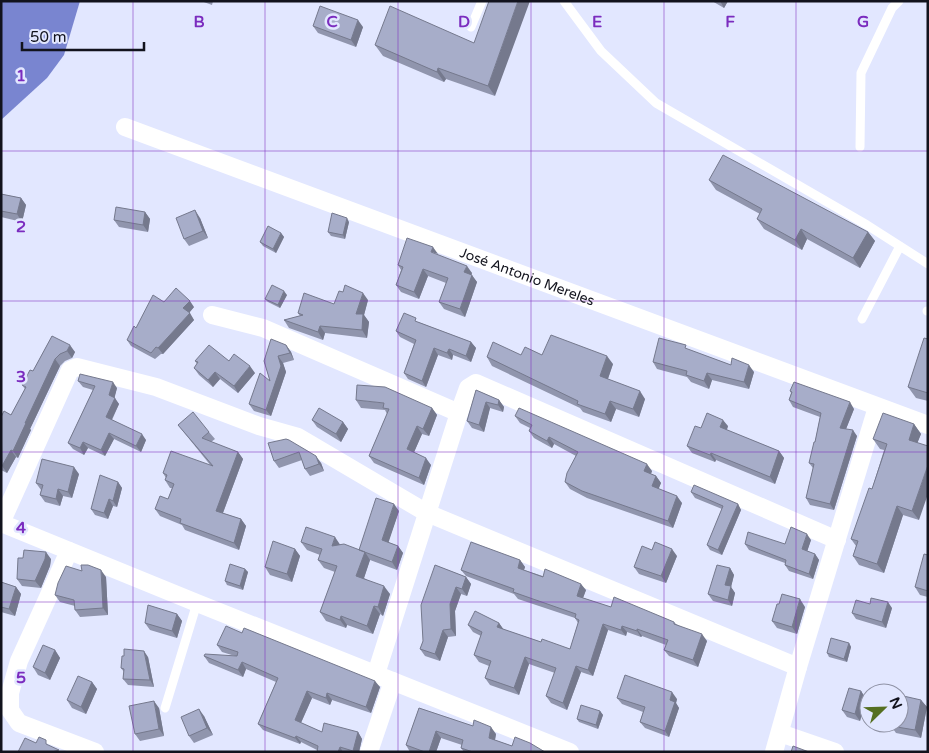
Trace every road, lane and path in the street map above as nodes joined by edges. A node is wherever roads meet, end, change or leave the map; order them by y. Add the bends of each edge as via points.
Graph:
1 (482, 1) edge
2 (564, 1) edge
3 (899, 1) edge
4 (470, 27) dead end
5 (126, 127) dead end
6 (860, 147) dead end
7 (900, 246) junction
8 (928, 264) edge
9 (212, 315) dead end
10 (862, 319) dead end
11 (876, 407) junction
12 (459, 412) junction
13 (928, 425) edge
14 (427, 513) junction
15 (837, 540) junction
16 (68, 551) junction
17 (197, 603) junction
18 (798, 667) junction
19 (376, 674) junction
20 (393, 681) junction
21 (165, 708) dead end
22 (780, 732) junction
23 (96, 752) edge
24 (369, 752) edge
25 (570, 752) edge
26 (774, 752) edge
27 (835, 752) edge

1 - 4 lane
2 - 7 lane via 601,50 656,103
3 - 6 lane via 892,8 861,73
5 - 11 street, José Antonio Mereles
7 - 8 lane
7 - 10 lane
9 - 12 street via 263,328
11 - 13 street, José Antonio Mereles
11 - 15 street
12 - 14 street
12 - 15 street via 468,388 476,383
14 - 16 street via 298,437 258,426 156,387 77,367 70,370 65,378 1,523
14 - 18 street
14 - 19 street
15 - 18 street
16 - 17 street
16 - 23 street via 20,661 10,694 10,710 19,723
17 - 19 street
17 - 21 lane
18 - 22 street
19 - 20 street
20 - 24 street
20 - 25 street
22 - 26 street
22 - 27 street

